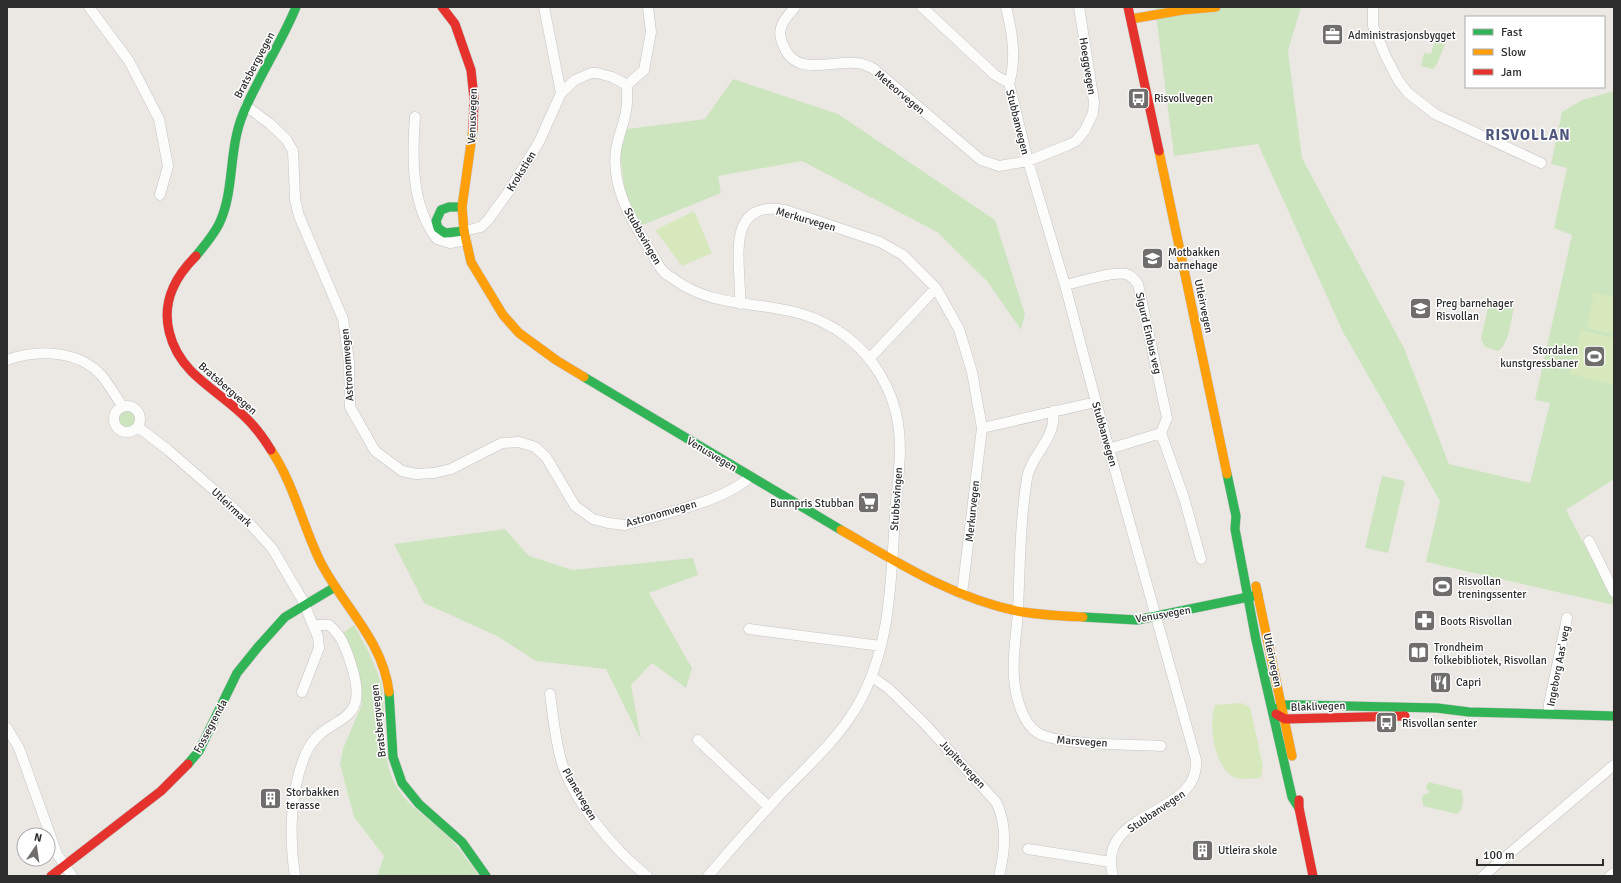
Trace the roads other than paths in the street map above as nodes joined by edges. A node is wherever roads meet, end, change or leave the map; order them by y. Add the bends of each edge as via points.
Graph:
1 (89, 7) edge
2 (296, 7) edge
3 (442, 7) edge
4 (544, 7) edge
5 (648, 7) edge
6 (795, 7) edge
7 (922, 7) edge
8 (1006, 7) edge
9 (1079, 7) edge
10 (1128, 7) edge
11 (1216, 7) edge
12 (1372, 7) edge
13 (1131, 19) junction
14 (1009, 83) junction
15 (627, 85) junction
16 (561, 93) junction
17 (246, 106) junction
18 (416, 117) dead end
19 (1028, 161) junction
20 (1541, 163) dead end
21 (160, 195) dead end
22 (462, 207) junction
23 (465, 236) junction
24 (1065, 285) junction
25 (936, 288) junction
26 (740, 304) junction
27 (869, 359) junction
28 (7, 360) edge
29 (1096, 402) junction
30 (123, 407) junction
31 (1053, 412) junction
32 (138, 428) junction
33 (982, 428) junction
34 (1161, 433) junction
35 (1109, 449) junction
36 (750, 477) junction
37 (1236, 516) junction
38 (1589, 541) dead end
39 (892, 559) junction
40 (1201, 559) dead end
41 (335, 587) junction
42 (1614, 592) edge
43 (962, 594) junction
44 (1258, 595) junction
45 (1248, 597) junction
46 (304, 606) junction
47 (1018, 611) junction
48 (1156, 616) junction
49 (1567, 618) dead end
50 (313, 625) junction
51 (749, 629) dead end
52 (881, 646) junction
53 (872, 677) junction
54 (302, 692) dead end
55 (550, 694) dead end
56 (1282, 705) junction
57 (1272, 712) junction
58 (1469, 712) junction
59 (1549, 714) junction
60 (1614, 716) edge
61 (1285, 719) junction
62 (7, 728) edge
63 (698, 740) dead end
64 (1161, 746) dead end
65 (1614, 765) edge
66 (769, 807) junction
67 (1299, 808) junction
68 (1028, 849) dead end
69 (1111, 862) junction
70 (66, 865) junction
71 (1614, 873) edge
72 (51, 876) edge
73 (72, 876) edge
74 (295, 876) edge
75 (486, 876) edge
76 (647, 876) edge
77 (708, 876) edge
78 (999, 876) edge
79 (1113, 876) edge
80 (1312, 876) edge
81 (1483, 876) edge
82 (1610, 876) edge

1 - 21 street via 129,62 159,119 168,166
2 - 17 main road, Bratsbergvegen
3 - 22 main road, Venusvegen via 455,24 471,70 474,98 473,128
4 - 16 street
5 - 15 street via 651,32 644,70
6 - 19 street, Meteorvegen via 783,22 780,33 786,50 795,60 811,66 847,62 865,64 982,160 999,166
7 - 14 street, Stubbanvegen via 995,75
8 - 14 street via 1013,51 1013,71
9 - 19 street, Hoeggvegen via 1094,102 1090,122 1076,141
10 - 13 main road, Utleirvegen
11 - 13 main road
12 - 20 street via 1373,26 1386,57 1398,80 1412,97 1442,118
13 - 37 main road, Utleirvegen
14 - 19 street, Stubbanvegen
15 - 16 street, Krokstien via 612,77 591,73 575,80
15 - 26 street, Stubbsvingen via 626,110 616,151 616,181 635,226 663,271 687,288 718,301
16 - 23 street, Krokstien via 539,142 509,191 481,227
17 - 36 street, Astronomvegen via 286,139 293,151 299,216 343,319 349,361 350,407 374,451 390,464 402,471 416,474 434,473 451,469 502,443 519,442 535,447 546,457 575,506 593,519 608,524 625,525 725,493
17 - 41 main road, Bratsbergvegen via 236,131 227,197 221,219 211,238 183,268 172,285 167,302 167,325 178,355 190,371 244,416 272,451 287,478 318,557
18 - 23 street, Krokstien via 413,156 420,209 438,239 450,243
19 - 24 street, Stubbanvegen
22 - 23 main road, Venusvegen
22 - 23 main road via 441,210 436,220 438,228 445,233
23 - 36 main road, Venusvegen via 471,262 503,314 519,334 556,360
24 - 29 street, Stubbanvegen
24 - 34 street, Sigurd Einbus veg via 1116,274 1126,274 1138,284 1167,418
25 - 26 street, Merkurvegen via 910,262 891,248 785,210 768,209 756,212 750,217 741,232 738,252
25 - 27 street
25 - 33 street, Merkurvegen via 959,329 968,354
26 - 27 street, Stubbsvingen via 786,310 819,320 847,338
27 - 39 street, Stubbsvingen via 883,379 898,424 899,465
28 - 30 street via 32,353 56,353 73,358 101,375
29 - 31 street
29 - 35 street, Stubbanvegen
30 - 32 street via 130,407 136,411 140,417
30 - 32 street via 115,414 118,428 128,432
31 - 33 street
31 - 47 street via 1054,423 1051,431 1027,476
32 - 46 street, Utleirmark via 168,450 251,525 272,548
33 - 43 street, Merkurvegen
34 - 35 street
34 - 40 street via 1184,498
35 - 48 street, Stubbanvegen
36 - 39 main road, Venusvegen
37 - 44 main road, Utleirvegen via 1242,527
37 - 45 main road, Utleirvegen via 1235,529
38 - 42 street
39 - 43 main road, Venusvegen via 931,581
39 - 52 street, Stubbsvingen
41 - 46 main road, Fossegrenda
41 - 75 main road, Bratsbergvegen via 350,606 384,671 390,692 393,757 402,783 422,808 459,839
43 - 47 main road, Venusvegen
44 - 45 main road, Venusvegen
44 - 56 main road, Utleirvegen
45 - 48 main road, Venusvegen
45 - 57 main road, Utleirvegen
46 - 50 street
46 - 70 main road, Fossegrenda via 285,617 237,673 199,751 179,774 161,792
47 - 48 main road, Venusvegen via 1127,620
47 - 64 street, Marsvegen via 1014,677 1023,713 1030,726 1054,740
48 - 69 street, Stubbanvegen via 1196,760 1195,774 1184,792 1143,817 1119,837 1113,849
49 - 59 street, Ingeborg Aas' veg
50 - 54 street via 319,648
50 - 74 street via 329,625 340,634 358,693 357,702 347,716 317,738 307,752 302,766 295,792 292,839
51 - 52 street
52 - 53 street, Stubbsvingen
53 - 66 street, Stubbsvingen via 856,709 824,750
53 - 78 street, Jupitervegen via 888,688 923,722 996,802 1002,813 1004,841
55 - 76 street, Planetvegen via 556,740 565,771 601,830 627,860
56 - 57 main road, Blaklivegen
56 - 58 main road, Blaklivegen via 1437,708
56 - 61 main road, Utleirvegen
57 - 61 main road, Blaklivegen
57 - 67 main road, Utleirvegen via 1292,797
58 - 59 main road, Blaklivegen
58 - 61 main road, Blaklivegen via 1437,716
59 - 60 main road, Blaklivegen
61 - 67 main road, Utleirvegen via 1299,795
62 - 70 street via 19,748 57,854
63 - 66 street
65 - 81 street
66 - 77 street, Stubbsvingen
67 - 80 main road, Utleirvegen
68 - 69 street
69 - 79 street, Stubbanvegen
70 - 72 main road, Fossegrenda
70 - 73 street
71 - 82 street

